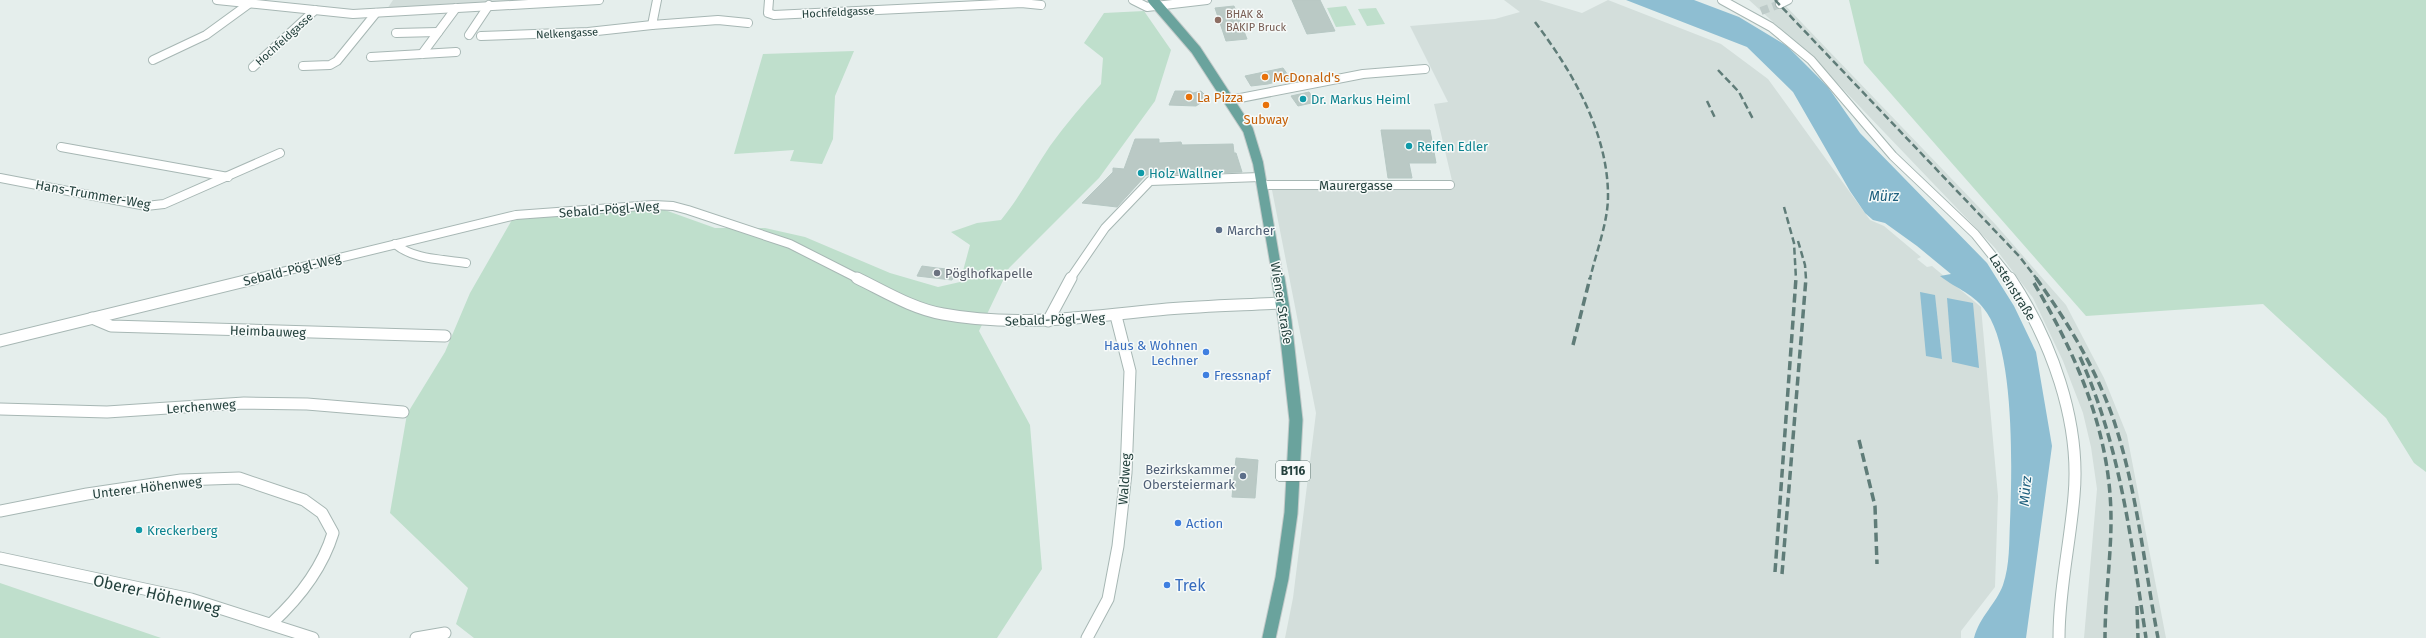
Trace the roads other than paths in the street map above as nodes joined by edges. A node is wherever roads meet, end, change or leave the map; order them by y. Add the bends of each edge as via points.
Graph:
1 (217, 0) edge
2 (303, 0) edge
3 (599, 0) edge
4 (657, 0) edge
5 (768, 0) edge
6 (1133, 0) edge
7 (1207, 0) edge
8 (1722, 0) edge
9 (1788, 0) edge
10 (250, 3) junction
11 (1155, 3) edge
12 (1780, 4) dead end
13 (1041, 5) dead end
14 (489, 6) junction
15 (297, 8) junction
16 (456, 8) junction
17 (315, 10) junction
18 (1761, 11) tunnel mouth
19 (376, 14) junction
20 (1751, 15) junction
21 (748, 23) dead end
22 (652, 25) junction
23 (438, 32) junction
24 (396, 34) dead end
25 (470, 35) dead end
26 (481, 36) dead end
27 (456, 52) dead end
28 (422, 54) junction
29 (371, 57) dead end
30 (153, 60) dead end
31 (303, 66) dead end
32 (253, 67) dead end
33 (1425, 69) dead end
34 (1230, 100) junction
35 (61, 147) dead end
36 (280, 152) dead end
37 (228, 177) junction
38 (0, 178) edge
39 (1261, 181) junction
40 (1450, 185) dead end
41 (395, 244) junction
42 (466, 263) dead end
43 (1282, 303) junction
44 (1116, 316) junction
45 (92, 318) junction
46 (1048, 321) junction
47 (445, 336) dead end
48 (0, 341) edge
49 (0, 409) edge
50 (403, 412) dead end
51 (0, 511) edge
52 (0, 558) edge
53 (272, 624) junction
54 (445, 633) dead end
55 (313, 638) edge
56 (416, 638) edge
57 (1087, 638) edge
58 (1269, 638) edge
59 (2059, 638) edge

1 - 10 street, Hochfeldgasse
2 - 15 street
3 - 14 street, Hochfeldgasse
4 - 22 street
5 - 13 street, Hochfeldgasse via 768,13 774,15 1021,3
6 - 11 street via 1142,7
7 - 11 street
8 - 20 street, Lastenstraße
9 - 12 street
10 - 15 street, Hochfeldgasse
10 - 30 street via 206,35
11 - 34 main road, Wiener Straße / B116 via 1196,50
14 - 16 street, Hochfeldgasse
14 - 25 street
15 - 17 street, Hochfeldgasse
16 - 19 street, Hochfeldgasse
16 - 23 street
17 - 19 street, Hochfeldgasse
17 - 32 street, Hochfeldgasse
18 - 20 street
19 - 31 street via 337,61 330,65
20 - 59 street, Lastenstraße via 1799,49 1845,98 1895,158 1986,245 2003,266 2048,344 2064,403 2075,467 2073,518 2059,607
21 - 22 street via 718,20
22 - 26 street, Nelkengasse via 553,34
23 - 24 street
23 - 28 street
27 - 28 street
28 - 29 street
33 - 34 street via 1363,74
34 - 39 main road, Wiener Straße / B116 via 1248,130
35 - 37 street
36 - 37 street, Hans-Trummer-Weg
37 - 38 street, Hans-Trummer-Weg via 164,204 146,206
39 - 40 street, Maurergasse
39 - 43 main road, Wiener Straße / B116
39 - 46 street, Maurergasse via 1150,181 1082,257 1060,294
41 - 42 street via 410,253
41 - 45 street, Sebald-Pögl-Weg
41 - 46 street, Sebald-Pögl-Weg via 516,215 653,205 673,206 790,244 895,297 942,314 1003,321
43 - 44 street, Sebald-Pögl-Weg via 1169,309
43 - 58 main road, Wiener Straße / B116 via 1296,420 1286,552
44 - 46 street, Sebald-Pögl-Weg
44 - 57 street, Waldweg via 1130,371 1126,473 1118,546 1108,599
45 - 47 street, Heimbauweg via 111,326
45 - 48 street, Sebald-Pögl-Weg
49 - 50 street, Lerchenweg via 107,412 244,403 307,404
51 - 53 street, Unterer Höhenweg via 87,494 181,480 240,478 304,500 322,513 333,533 330,547 322,563 299,594
52 - 53 street, Oberer Höhenweg via 88,579 174,595
53 - 55 street, Oberer Höhenweg
54 - 56 street

